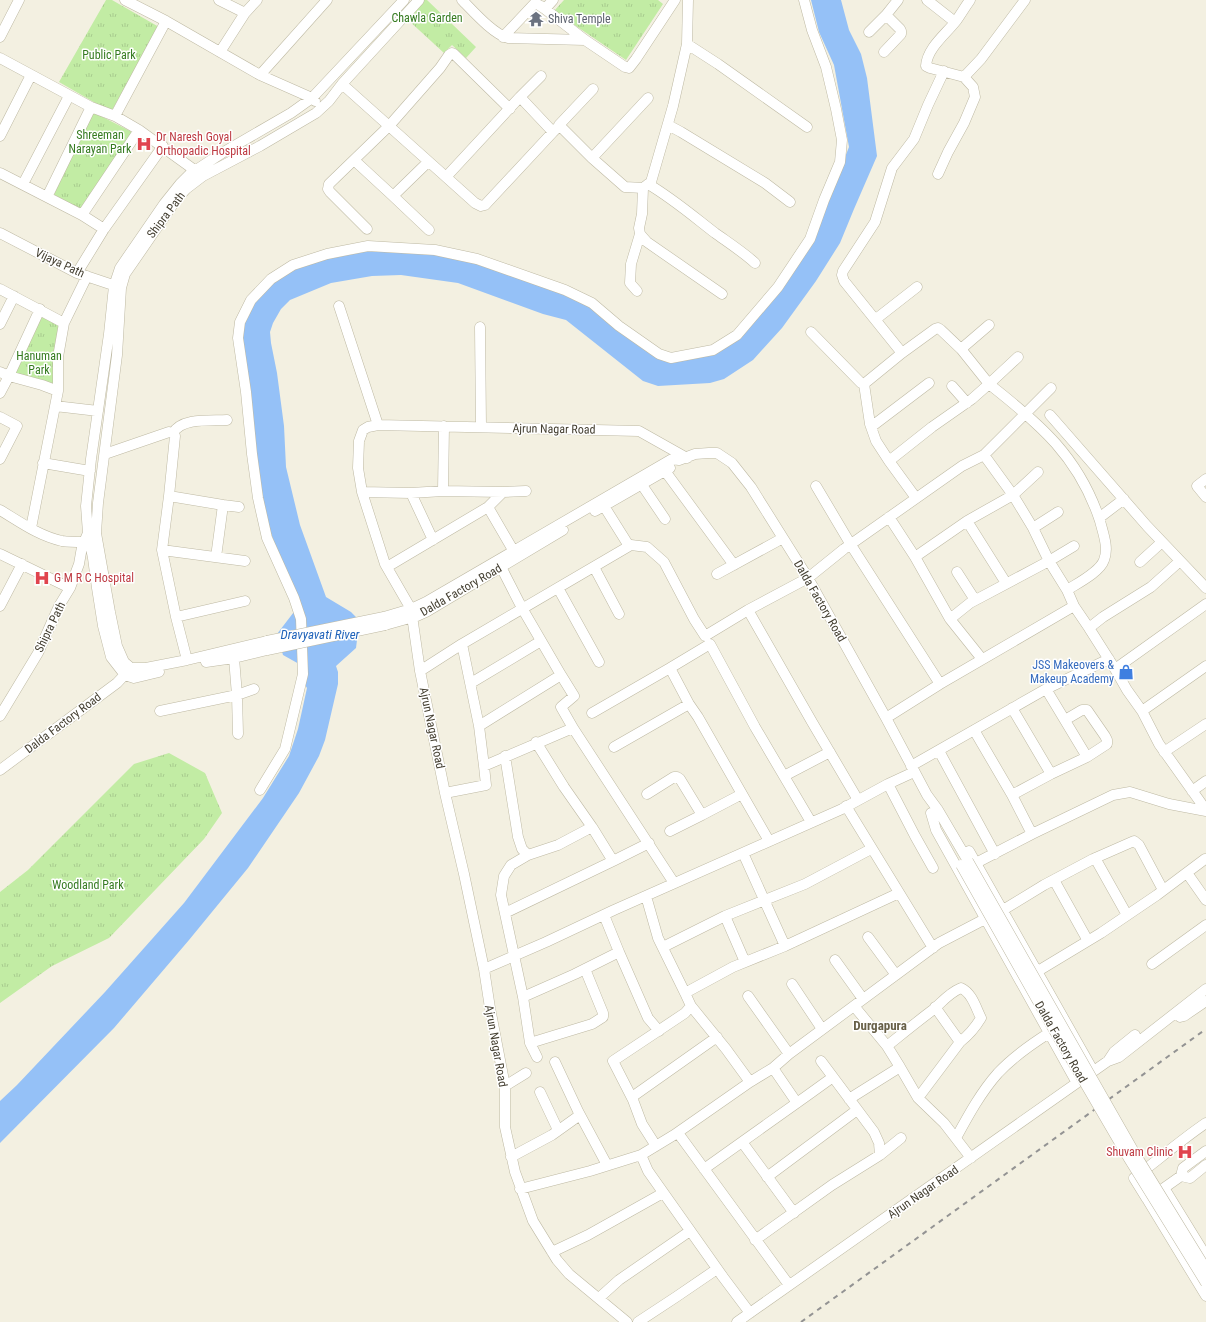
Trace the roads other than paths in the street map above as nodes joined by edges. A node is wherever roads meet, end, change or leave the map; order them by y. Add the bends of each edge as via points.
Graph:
1 (19, 0) edge
2 (124, 0) edge
3 (219, 0) edge
4 (257, 0) edge
5 (327, 0) edge
6 (404, 0) edge
7 (419, 0) edge
8 (462, 0) edge
9 (553, 0) edge
10 (688, 0) edge
11 (804, 0) edge
12 (898, 0) edge
13 (927, 0) edge
14 (970, 0) edge
15 (1025, 0) edge
16 (534, 1) edge
17 (669, 2) edge
18 (545, 9) junction
19 (244, 13) junction
20 (886, 15) junction
21 (166, 21) junction
22 (955, 22) junction
23 (869, 32) dead end
24 (0, 36) edge
25 (503, 37) junction
26 (585, 40) junction
27 (687, 44) junction
28 (220, 52) junction
29 (884, 52) dead end
30 (0, 58) edge
31 (944, 71) junction
32 (31, 75) junction
33 (260, 75) junction
34 (541, 76) dead end
35 (964, 77) junction
36 (342, 84) junction
37 (593, 89) dead end
38 (69, 96) junction
39 (312, 98) junction
40 (520, 98) junction
41 (648, 98) dead end
42 (91, 107) junction
43 (321, 108) junction
44 (510, 108) junction
45 (115, 116) junction
46 (668, 125) junction
47 (389, 126) junction
48 (556, 128) junction
49 (807, 128) dead end
50 (139, 130) junction
51 (0, 136) edge
52 (163, 146) junction
53 (592, 158) junction
54 (354, 160) junction
55 (428, 162) junction
56 (0, 173) edge
57 (200, 173) junction
58 (938, 174) dead end
59 (446, 177) junction
60 (23, 184) junction
61 (645, 186) junction
62 (393, 196) junction
63 (47, 197) junction
64 (790, 202) dead end
65 (82, 215) junction
66 (104, 229) junction
67 (367, 229) dead end
68 (429, 230) dead end
69 (0, 233) edge
70 (640, 234) junction
71 (755, 263) dead end
72 (82, 274) junction
73 (118, 287) junction
74 (917, 288) dead end
75 (0, 289) edge
76 (637, 291) dead end
77 (722, 294) dead end
78 (14, 296) junction
79 (339, 306) dead end
80 (40, 309) junction
81 (876, 319) junction
82 (64, 323) junction
83 (0, 324) edge
84 (989, 325) dead end
85 (480, 327) dead end
86 (811, 332) dead end
87 (961, 349) junction
88 (902, 353) junction
89 (1018, 357) dead end
90 (4, 374) edge
91 (929, 383) dead end
92 (864, 384) junction
93 (989, 384) junction
94 (952, 386) dead end
95 (1051, 388) dead end
96 (58, 391) junction
97 (0, 394) edge
98 (967, 403) junction
99 (55, 406) junction
100 (98, 411) junction
101 (1026, 413) junction
102 (1050, 415) dead end
103 (0, 417) edge
104 (227, 420) dead end
105 (378, 425) junction
106 (444, 426) junction
107 (481, 427) junction
108 (871, 427) junction
109 (173, 433) junction
110 (105, 454) junction
111 (984, 456) junction
112 (0, 459) edge
113 (683, 459) junction
114 (889, 461) junction
115 (44, 463) junction
116 (90, 471) junction
117 (665, 471) junction
118 (1038, 472) dead end
119 (1206, 479) edge
120 (642, 485) junction
121 (816, 486) dead end
122 (443, 491) junction
123 (526, 491) dead end
124 (362, 492) junction
125 (503, 492) junction
126 (411, 493) junction
127 (1013, 495) junction
128 (169, 496) junction
129 (1206, 497) edge
130 (916, 498) junction
131 (1124, 499) junction
132 (223, 505) junction
133 (604, 506) junction
134 (488, 507) junction
135 (239, 508) dead end
136 (0, 510) edge
137 (1058, 512) dead end
138 (889, 517) junction
139 (1099, 518) junction
140 (665, 519) dead end
141 (967, 521) junction
142 (30, 528) junction
143 (1033, 528) junction
144 (90, 534) junction
145 (783, 538) junction
146 (433, 540) junction
147 (1162, 542) junction
148 (851, 545) junction
149 (629, 546) junction
150 (1074, 546) dead end
151 (162, 550) junction
152 (513, 550) junction
153 (0, 554) edge
154 (216, 556) junction
155 (914, 557) junction
156 (245, 561) dead end
157 (1049, 561) junction
158 (1180, 561) junction
159 (1140, 562) dead end
160 (22, 564) junction
161 (734, 564) junction
162 (387, 567) junction
163 (501, 567) junction
164 (594, 567) junction
165 (958, 572) dead end
166 (717, 574) dead end
167 (808, 578) junction
168 (1006, 583) junction
169 (70, 588) junction
170 (558, 588) junction
171 (1206, 588) edge
172 (1067, 590) junction
173 (975, 600) junction
174 (245, 601) dead end
175 (1206, 604) edge
176 (0, 606) edge
177 (1074, 606) junction
178 (522, 608) junction
179 (748, 610) junction
180 (411, 613) junction
181 (619, 614) dead end
182 (176, 617) junction
183 (950, 619) junction
184 (1089, 628) junction
185 (708, 640) junction
186 (541, 641) junction
187 (462, 644) junction
188 (267, 645) junction
189 (234, 658) junction
190 (982, 659) junction
191 (1108, 659) junction
192 (187, 660) junction
193 (599, 662) dead end
194 (1206, 666) edge
195 (670, 668) junction
196 (1115, 669) junction
197 (420, 671) junction
198 (128, 672) junction
199 (560, 675) junction
200 (471, 684) junction
201 (940, 684) junction
202 (254, 689) dead end
203 (1046, 689) junction
204 (237, 694) junction
205 (689, 704) junction
206 (1012, 708) junction
207 (160, 711) dead end
208 (1142, 711) junction
209 (592, 713) dead end
210 (0, 716) edge
211 (886, 718) junction
212 (1065, 720) junction
213 (1206, 724) edge
214 (479, 726) junction
215 (573, 728) junction
216 (974, 730) junction
217 (238, 734) dead end
218 (536, 742) junction
219 (614, 748) dead end
220 (939, 751) junction
221 (830, 752) junction
222 (1164, 752) junction
223 (505, 756) junction
224 (1087, 757) junction
225 (484, 766) junction
226 (913, 769) junction
227 (0, 770) edge
228 (1051, 774) junction
229 (784, 776) junction
230 (1206, 781) edge
231 (888, 784) junction
232 (260, 790) dead end
233 (1192, 791) junction
234 (445, 793) junction
235 (647, 794) dead end
236 (742, 794) junction
237 (1012, 795) junction
238 (858, 800) junction
239 (846, 806) junction
240 (934, 811) junction
241 (1206, 811) edge
242 (702, 816) junction
243 (811, 822) junction
244 (592, 827) junction
245 (670, 831) dead end
246 (1032, 834) junction
247 (769, 840) junction
248 (649, 844) junction
249 (871, 849) junction
250 (743, 852) junction
251 (995, 854) junction
252 (528, 855) junction
253 (1096, 858) junction
254 (1205, 859) edge
255 (613, 861) junction
256 (969, 863) junction
257 (933, 868) dead end
258 (1187, 873) junction
259 (1054, 880) junction
260 (674, 883) junction
261 (1163, 890) junction
262 (899, 893) junction
263 (646, 896) junction
264 (764, 900) junction
265 (1206, 900) edge
266 (1003, 910) junction
267 (505, 913) junction
268 (604, 915) junction
269 (1127, 915) junction
270 (726, 916) junction
271 (985, 919) junction
272 (1206, 925) edge
273 (868, 937) dead end
274 (1088, 940) junction
275 (784, 946) junction
276 (663, 947) junction
277 (932, 948) junction
278 (618, 952) junction
279 (514, 956) junction
280 (835, 960) dead end
281 (745, 962) junction
282 (1152, 964) dead end
283 (484, 969) junction
284 (584, 969) junction
285 (1038, 971) junction
286 (896, 975) junction
287 (1206, 981) edge
288 (792, 984) dead end
289 (1206, 989) edge
290 (685, 992) junction
291 (748, 996) dead end
292 (523, 997) junction
293 (863, 999) junction
294 (1206, 1001) edge
295 (692, 1006) junction
296 (854, 1006) junction
297 (935, 1007) junction
298 (1180, 1017) dead end
299 (822, 1030) junction
300 (659, 1031) junction
301 (1048, 1032) junction
302 (717, 1037) junction
303 (960, 1042) junction
304 (530, 1043) junction
305 (886, 1046) junction
306 (789, 1054) junction
307 (536, 1057) dead end
308 (821, 1061) dead end
309 (1108, 1061) junction
310 (555, 1062) dead end
311 (900, 1066) junction
312 (772, 1068) junction
313 (1094, 1072) junction
314 (526, 1073) dead end
315 (833, 1076) junction
316 (750, 1082) junction
317 (1078, 1083) junction
318 (504, 1086) junction
319 (540, 1092) dead end
320 (632, 1098) junction
321 (918, 1098) junction
322 (849, 1099) junction
323 (797, 1103) junction
324 (857, 1110) junction
325 (580, 1115) junction
326 (1206, 1123) edge
327 (558, 1130) junction
328 (678, 1133) junction
329 (901, 1138) dead end
330 (956, 1138) junction
331 (742, 1142) junction
332 (656, 1146) junction
333 (1206, 1151) edge
334 (641, 1155) junction
335 (880, 1155) junction
336 (511, 1157) junction
337 (971, 1158) junction
338 (607, 1165) junction
339 (1206, 1165) edge
340 (704, 1168) junction
341 (767, 1176) junction
342 (1181, 1176) junction
343 (1164, 1188) junction
344 (520, 1189) junction
345 (663, 1193) junction
346 (1147, 1199) junction
347 (794, 1213) junction
348 (690, 1231) junction
349 (755, 1240) junction
350 (552, 1252) junction
351 (1206, 1256) edge
352 (717, 1269) junction
353 (1206, 1269) edge
354 (1206, 1283) edge
355 (788, 1285) junction
356 (1206, 1296) edge
357 (599, 1298) junction
358 (750, 1313) junction
359 (627, 1322) edge
360 (638, 1322) edge
361 (737, 1322) edge

1 - 24 street
2 - 21 street
3 - 19 street
4 - 19 street
5 - 33 street
6 - 39 street, Shipra Path
7 - 36 street, Shipra Path
8 - 25 street
9 - 18 street
10 - 27 street
11 - 232 street via 826,67 836,109 842,140 840,162 810,239 778,287 737,334 713,350 671,358 659,354 592,303 565,290 477,259 435,250 368,246 327,254 293,265 271,279 251,300 240,322 238,338 258,498 267,538 301,619 303,674 285,749
12 - 20 street
13 - 22 street
14 - 22 street
15 - 35 street via 981,59
16 - 18 street
16 - 25 street
17 - 26 street via 629,68
18 - 26 street
19 - 28 street
20 - 23 street
20 - 29 street via 902,31
21 - 28 street
21 - 45 street
22 - 31 street via 926,61 926,66
25 - 26 street
27 - 46 street
27 - 49 street
28 - 33 street
30 - 32 street
31 - 35 street
31 - 81 street via 914,139 892,168 874,222 843,271 844,281
32 - 38 street
32 - 51 street
33 - 39 street
34 - 40 street
35 - 58 street via 973,87 975,97
36 - 43 street, Shipra Path
36 - 47 street
37 - 48 street
38 - 42 street
38 - 60 street
39 - 43 street
39 - 57 street, Shipra Path via 222,153
40 - 44 street
40 - 48 street
41 - 53 street
42 - 45 street
42 - 63 street
43 - 57 street, Shipra Path via 260,146
44 - 47 street via 452,53
44 - 59 street
45 - 50 street
46 - 61 street via 652,182
46 - 64 street via 764,183
47 - 54 street
47 - 55 street
48 - 53 street
48 - 59 street via 485,205 474,203
50 - 52 street
50 - 65 street
52 - 57 street
52 - 66 street
53 - 61 street via 625,187
54 - 62 street
54 - 67 street via 328,184 328,189
55 - 59 street
55 - 62 street
56 - 60 street
57 - 73 street, Shipra Path via 176,200
60 - 63 street
61 - 70 street
61 - 71 street via 667,196
62 - 68 street
63 - 65 street
65 - 66 street
66 - 72 street
69 - 72 street, Vijaya Path
70 - 76 street via 631,264 630,283
70 - 77 street via 647,242
72 - 73 street, Vijaya Path
72 - 82 street
73 - 100 street, Shipra Path
73 - 110 street, Shipra Path via 117,355
74 - 81 street
75 - 78 street
78 - 80 street
78 - 83 street
79 - 105 street
80 - 82 street
80 - 90 street
81 - 88 street
82 - 96 street via 58,357
84 - 87 street
85 - 107 street
86 - 92 street
87 - 88 street via 938,328
87 - 93 street
88 - 92 street
89 - 93 street
90 - 96 street
90 - 97 street
91 - 108 street
92 - 108 street
93 - 98 street
93 - 101 street
94 - 98 street
95 - 101 street
96 - 99 street
98 - 114 street
99 - 100 street
99 - 115 street
100 - 116 street, Shipra Path
101 - 111 street
101 - 139 street via 1067,457 1083,481
102 - 131 street
103 - 112 street via 18,426
104 - 109 street via 185,423
105 - 106 street, Ajrun Nagar Road
105 - 124 street, Ajrun Nagar Road via 363,430 359,441 358,468
106 - 107 street, Ajrun Nagar Road
106 - 122 street
107 - 113 street, Ajrun Nagar Road via 639,431
108 - 114 street via 876,441
109 - 110 street via 156,436
109 - 128 street via 175,436
110 - 144 street, Shipra Path via 98,503
111 - 127 street
111 - 130 street via 962,466
113 - 117 street, Dalda Factory Road
113 - 145 street, Dalda Factory Road via 709,452 717,453 732,463 751,487
113 - 152 street, Dalda Factory Road via 672,459
114 - 130 street
115 - 116 street
115 - 142 street
116 - 144 street, Shipra Path via 86,506
117 - 120 street, Dalda Factory Road
117 - 161 street
118 - 127 street
119 - 129 street via 1197,486
120 - 133 street, Dalda Factory Road
120 - 140 street
121 - 148 street
122 - 125 street
122 - 126 street
123 - 125 street
124 - 126 street
124 - 162 street, Ajrun Nagar Road
125 - 134 street
126 - 146 street
127 - 141 street
127 - 143 street
128 - 132 street
128 - 151 street
130 - 138 street
131 - 139 street
131 - 147 street
132 - 135 street
132 - 154 street
133 - 149 street
133 - 163 street, Dalda Factory Road
134 - 146 street
134 - 152 street
136 - 142 street
137 - 143 street
138 - 148 street
138 - 155 street
139 - 172 street via 1106,547 1104,560 1096,571
141 - 155 street
141 - 168 street
142 - 144 street via 64,541
143 - 157 street
144 - 169 street, Shipra Path
144 - 198 street via 100,560 117,646
145 - 161 street
145 - 167 street, Dalda Factory Road
146 - 162 street
147 - 158 street
147 - 159 street
148 - 167 street
148 - 201 street
149 - 164 street
149 - 185 street via 647,547 664,562
150 - 157 street
151 - 154 street
151 - 182 street
152 - 180 street, Dalda Factory Road
153 - 160 street
154 - 156 street
155 - 183 street
157 - 168 street
157 - 172 street
158 - 171 street
158 - 184 street via 1151,587
160 - 169 street
160 - 176 street
161 - 166 street
162 - 180 street, Ajrun Nagar Road
163 - 178 street
163 - 180 street, Dalda Factory Road via 426,612
164 - 170 street
164 - 181 street
165 - 173 street
167 - 179 street
167 - 211 street, Dalda Factory Road
168 - 173 street
169 - 210 street, Shipra Path via 38,653
170 - 178 street
170 - 193 street
172 - 177 street
173 - 183 street
174 - 182 street
175 - 196 street
177 - 184 street
177 - 190 street
178 - 186 street
178 - 187 street
179 - 185 street
179 - 221 street
180 - 188 street, Dalda Factory Road, bridge
180 - 197 street, Ajrun Nagar Road
182 - 192 street
183 - 190 street
184 - 191 street
185 - 195 street
185 - 229 street
186 - 199 street
186 - 200 street
187 - 197 street
187 - 200 street
188 - 189 street, Dalda Factory Road
188 - 192 street, Dalda Factory Road
189 - 198 street, Dalda Factory Road via 134,678
189 - 204 street
190 - 201 street
191 - 196 street
191 - 203 street
192 - 198 street, Dalda Factory Road
194 - 208 street
195 - 205 street
195 - 209 street
196 - 208 street
197 - 234 street, Ajrun Nagar Road
198 - 227 street, Dalda Factory Road
199 - 214 street
199 - 215 street via 574,696 561,707
200 - 214 street
201 - 211 street
202 - 204 street
203 - 206 street
203 - 212 street
204 - 207 street
204 - 217 street
205 - 219 street
205 - 236 street
206 - 216 street
206 - 228 street
208 - 222 street
211 - 226 street, Dalda Factory Road
212 - 224 street
212 - 224 street via 1085,709 1105,736 1105,746
213 - 222 street
214 - 225 street
215 - 218 street
215 - 248 street
216 - 220 street
216 - 237 street
218 - 223 street
218 - 244 street
220 - 226 street
220 - 251 street
221 - 229 street
221 - 238 street
222 - 233 street
223 - 225 street
223 - 252 street via 518,837 522,849
224 - 228 street
225 - 234 street via 486,785
226 - 231 street
226 - 240 street, Dalda Factory Road
228 - 237 street
229 - 243 street
230 - 233 street
231 - 238 street
231 - 257 street
233 - 241 street
234 - 283 street, Ajrun Nagar Road
235 - 242 street via 677,777
236 - 242 street
236 - 247 street
237 - 246 street
238 - 239 street
239 - 243 street
239 - 249 street
240 - 256 street, Dalda Factory Road
240 - 256 street via 952,824
240 - 271 street via 936,830
241 - 246 street via 1169,804 1130,792 1113,794
242 - 245 street
243 - 247 street
244 - 252 street via 558,845
244 - 255 street
246 - 251 street
247 - 250 street
248 - 255 street
248 - 260 street
249 - 262 street
249 - 264 street via 805,884
250 - 260 street
250 - 264 street
251 - 256 street
252 - 267 street via 511,865 504,876 501,895
253 - 259 street
253 - 261 street via 1134,841 1139,845
253 - 269 street
254 - 258 street
255 - 267 street
256 - 266 street
256 - 353 street, Dalda Factory Road, bridge via 1134,1152
256 - 354 street, Dalda Factory Road, bridge via 1054,1030
258 - 261 street
258 - 265 street
259 - 266 street
259 - 274 street
260 - 263 street
261 - 269 street
262 - 275 street
262 - 277 street
263 - 268 street
263 - 276 street
264 - 270 street
264 - 275 street
266 - 285 street
267 - 279 street
268 - 278 street
268 - 279 street
269 - 274 street
270 - 276 street
270 - 281 street
271 - 277 street
271 - 301 street
272 - 282 street
273 - 286 street
274 - 285 street
275 - 281 street
276 - 290 street
277 - 286 street
278 - 284 street
278 - 300 street via 648,1018
279 - 283 street
279 - 292 street
280 - 293 street
281 - 290 street
283 - 318 street, Ajrun Nagar Road
284 - 292 street
284 - 304 street via 603,1017 592,1024
285 - 313 street
286 - 293 street
287 - 309 street, Ajrun Nagar Road via 1114,1052
288 - 299 street
289 - 309 street, Ajrun Nagar Road via 1119,1057
290 - 295 street
291 - 306 street
292 - 304 street
293 - 296 street
294 - 298 street
295 - 300 street
295 - 302 street
296 - 299 street
296 - 305 street
297 - 303 street
297 - 303 street via 956,990 961,988 967,992 981,1018 970,1035
297 - 305 street
299 - 306 street
300 - 320 street via 613,1061
301 - 317 street
301 - 330 street via 1022,1050 998,1074 967,1117
302 - 316 street
302 - 320 street
303 - 321 street
304 - 307 street
305 - 311 street
306 - 312 street
308 - 315 street
309 - 313 street, Ajrun Nagar Road
310 - 325 street
311 - 321 street
311 - 322 street
312 - 316 street
312 - 323 street
313 - 317 street, Ajrun Nagar Road
314 - 318 street
315 - 322 street
315 - 323 street
316 - 328 street
317 - 337 street, Ajrun Nagar Road
318 - 336 street, Ajrun Nagar Road via 505,1127
319 - 327 street
320 - 332 street via 642,1124
321 - 330 street
322 - 324 street
323 - 331 street
324 - 335 street via 874,1132 879,1143
324 - 341 street
325 - 327 street
325 - 338 street
326 - 346 street via 1134,1178
327 - 336 street
328 - 332 street
328 - 340 street
329 - 335 street
330 - 337 street
331 - 340 street
331 - 341 street
332 - 334 street
333 - 342 street via 1183,1168
334 - 338 street
334 - 345 street via 648,1172
335 - 347 street
336 - 344 street, Ajrun Nagar Road
337 - 355 street, Ajrun Nagar Road
338 - 344 street
339 - 342 street via 1190,1178
340 - 349 street
341 - 347 street
342 - 343 street
343 - 346 street
343 - 351 street
344 - 350 street, Ajrun Nagar Road via 533,1221
345 - 348 street
345 - 350 street
346 - 356 street
347 - 349 street
348 - 352 street
348 - 357 street via 619,1280
349 - 355 street
350 - 357 street, Ajrun Nagar Road via 569,1274
352 - 358 street
352 - 360 street
355 - 358 street, Ajrun Nagar Road
357 - 359 street, Ajrun Nagar Road
358 - 361 street, Ajrun Nagar Road

